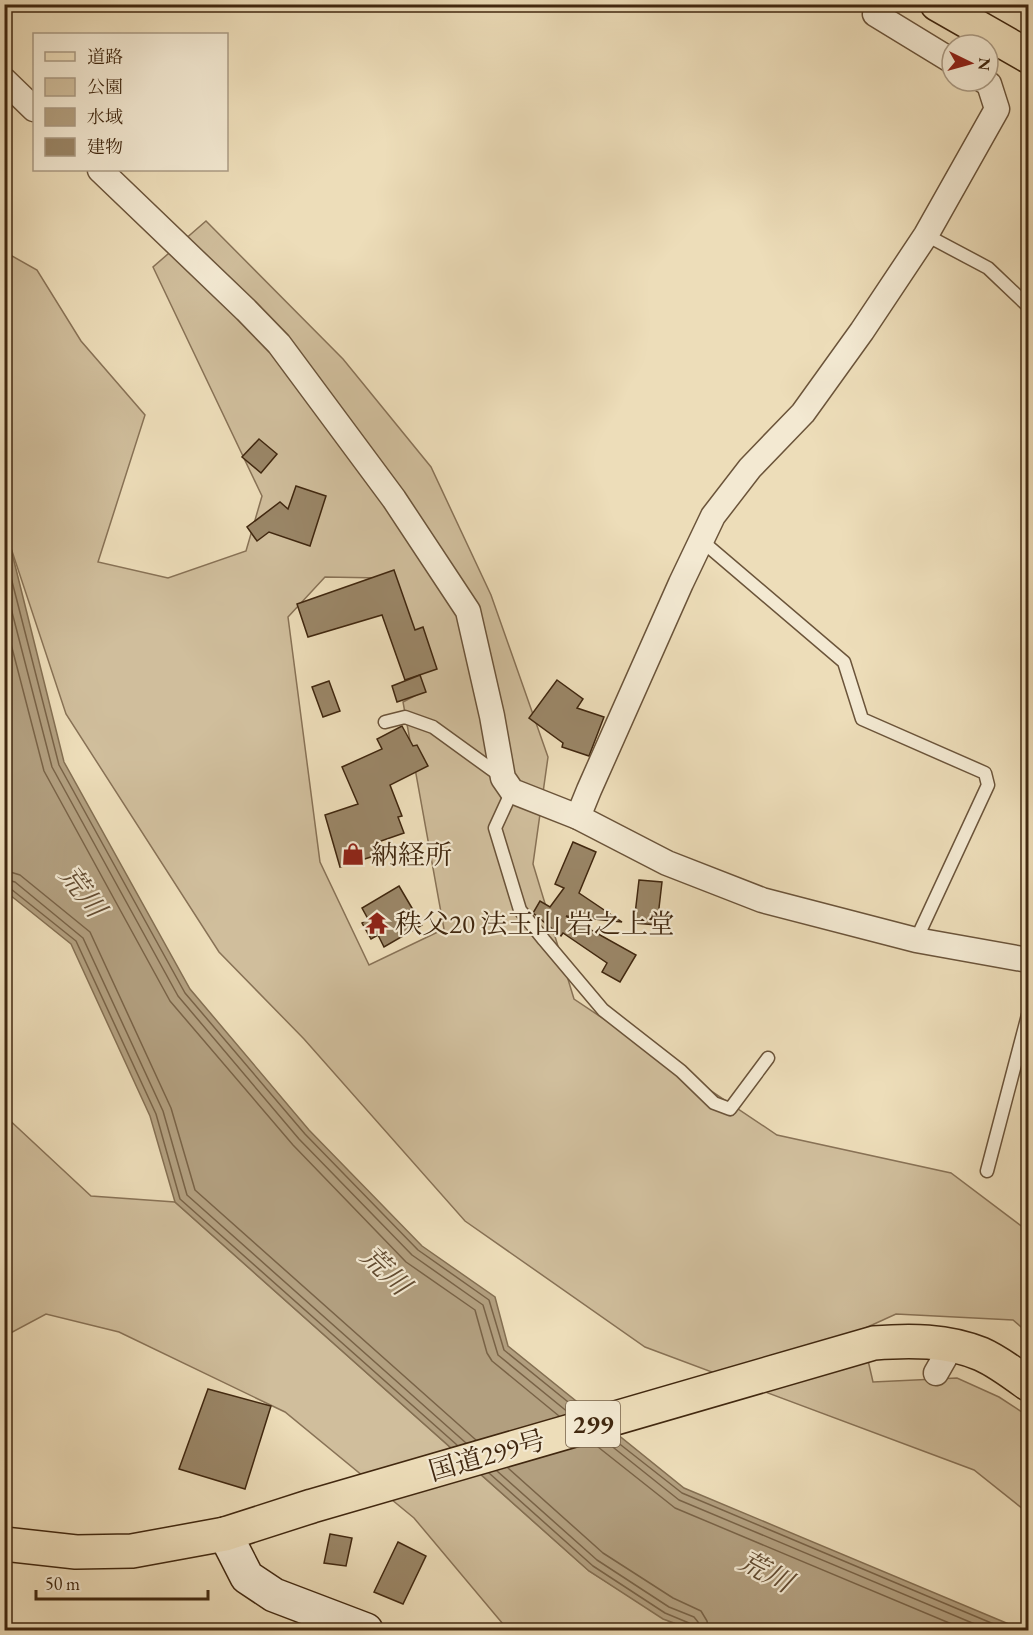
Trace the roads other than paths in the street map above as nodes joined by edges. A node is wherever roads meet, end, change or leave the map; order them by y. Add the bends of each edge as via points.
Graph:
1 (880, 4) edge
2 (937, 4) edge
3 (940, 54) edge
4 (1029, 56) edge
5 (4, 80) edge
6 (992, 93) edge
7 (33, 108) edge
8 (101, 171) edge
9 (926, 235) junction
10 (1029, 306) edge
11 (702, 541) junction
12 (385, 722) dead end
13 (508, 784) junction
14 (579, 817) junction
15 (916, 940) junction
16 (1029, 960) edge
17 (1029, 1015) edge
18 (768, 1058) dead end
19 (987, 1171) dead end
20 (952, 1346) junction
21 (936, 1373) dead end
22 (1029, 1383) edge
23 (225, 1534) junction
24 (5, 1546) edge
25 (366, 1630) edge

1 - 3 street via 875,14
2 - 4 main road
5 - 7 street
6 - 9 street via 997,109
8 - 13 street via 279,344 394,499 468,611
9 - 10 lane via 988,268
9 - 11 street via 803,413 750,468 713,516
11 - 14 street
11 - 15 lane via 844,662 862,719 985,773 988,785
12 - 13 lane via 405,717 433,727
13 - 14 street
13 - 18 lane via 495,828 520,910 603,1010 681,1071 714,1103 730,1109
14 - 15 street via 667,862 762,900
15 - 16 street
17 - 19 lane
20 - 21 street
20 - 22 main road, 国道299号 / 299 via 982,1354
20 - 23 main road, 国道299号 / 299 via 909,1340 874,1343
23 - 24 main road, 国道299号 / 299 via 132,1551 76,1552
23 - 25 street via 247,1576 274,1595

